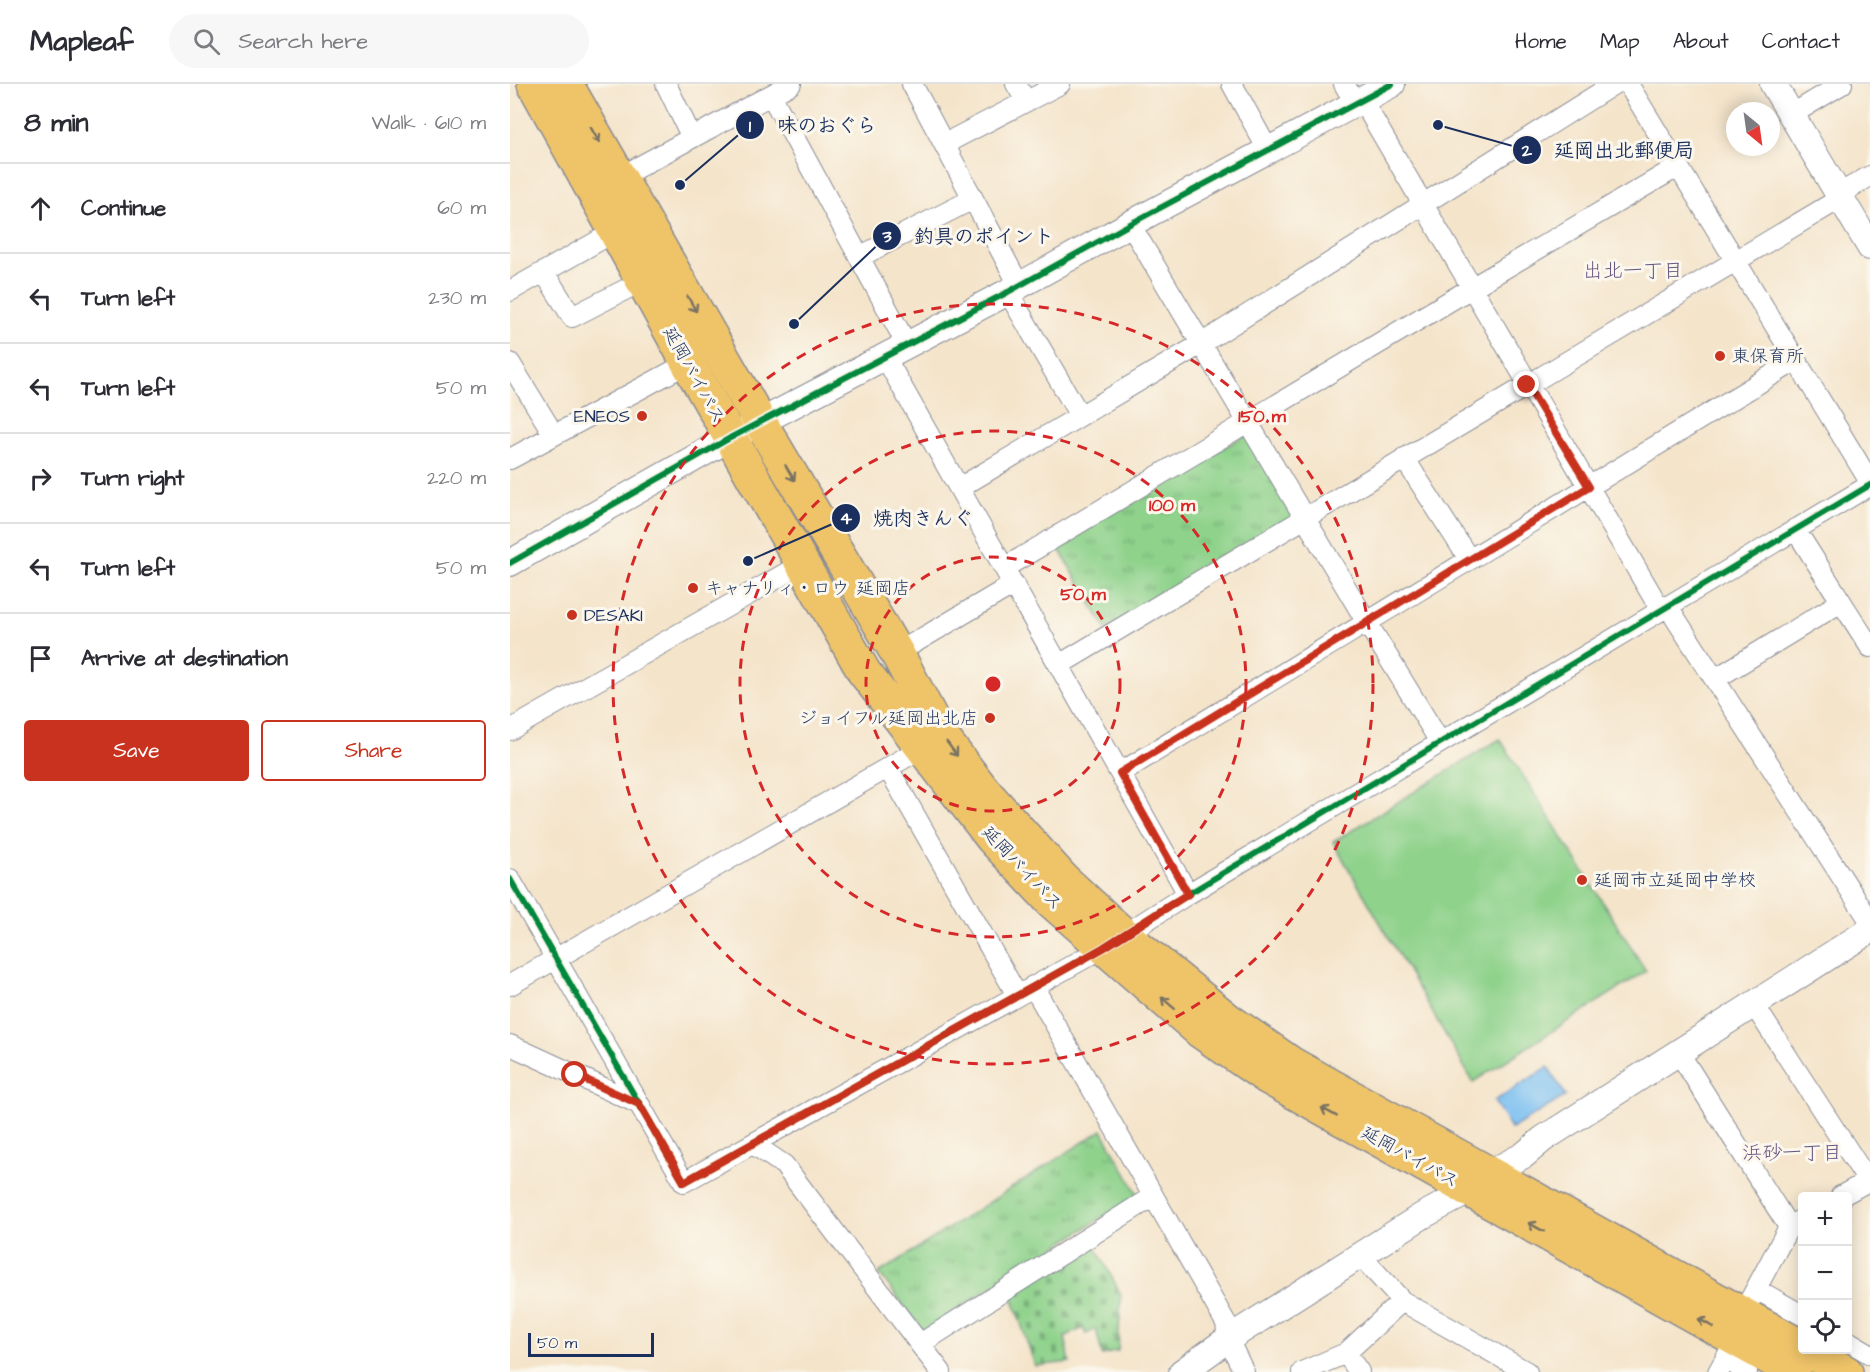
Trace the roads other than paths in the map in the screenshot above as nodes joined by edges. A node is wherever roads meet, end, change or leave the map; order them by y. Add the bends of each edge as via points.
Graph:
1 (534, 84) edge
2 (566, 84) edge
3 (666, 84) edge
4 (791, 84) edge
5 (912, 84) edge
6 (1016, 84) edge
7 (1060, 84) edge
8 (1232, 84) edge
9 (1392, 84) edge
10 (1614, 84) edge
11 (1628, 84) edge
12 (1773, 84) edge
13 (1842, 84) edge
14 (771, 95) junction
15 (1354, 96) edge
16 (1026, 102) junction
17 (1791, 115) junction
18 (692, 138) junction
19 (944, 144) junction
20 (1268, 150) junction
21 (1679, 166) junction
22 (1870, 176) edge
23 (620, 177) junction
24 (1841, 198) junction
25 (973, 199) junction
26 (1424, 205) junction
27 (1130, 224) junction
28 (614, 232) junction
29 (1870, 247) edge
30 (859, 257) junction
31 (1735, 260) junction
32 (544, 272) junction
33 (642, 281) junction
34 (1473, 287) junction
35 (1013, 288) junction
36 (510, 291) edge
37 (1201, 344) junction
38 (896, 351) junction
39 (1795, 361) junction
40 (510, 363) edge
41 (688, 363) junction
42 (1527, 385) junction
43 (1080, 416) junction
44 (760, 422) junction
45 (1248, 423) junction
46 (554, 435) junction
47 (730, 438) junction
48 (1404, 458) junction
49 (510, 459) edge
50 (1870, 484) edge
51 (1589, 487) junction
52 (959, 488) junction
53 (1304, 518) junction
54 (1795, 530) junction
55 (1469, 559) junction
56 (510, 563) edge
57 (802, 564) junction
58 (1009, 576) junction
59 (1841, 602) junction
60 (1664, 608) junction
61 (1366, 621) junction
62 (1864, 626) edge
63 (1870, 647) edge
64 (897, 652) junction
65 (1059, 665) junction
66 (1715, 679) junction
67 (510, 730) edge
68 (1440, 742) junction
69 (922, 748) junction
70 (888, 768) junction
71 (1120, 773) junction
72 (510, 879) edge
73 (1188, 894) junction
74 (1870, 921) edge
75 (1870, 930) edge
76 (1113, 942) junction
77 (556, 958) junction
78 (510, 985) edge
79 (1024, 991) junction
80 (1754, 1005) junction
81 (510, 1046) edge
82 (1679, 1053) junction
83 (639, 1104) junction
84 (753, 1144) junction
85 (1869, 1180) edge
86 (1480, 1182) junction
87 (1849, 1192) edge
88 (1152, 1197) junction
89 (1796, 1223) edge
90 (1361, 1256) junction
91 (1402, 1301) junction
92 (1798, 1317) edge
93 (1736, 1335) edge
94 (1228, 1340) junction
95 (1852, 1343) edge
96 (920, 1344) junction
97 (1798, 1346) edge
98 (1346, 1353) junction
99 (1814, 1354) edge
100 (1870, 1354) edge
101 (941, 1372) edge
102 (1182, 1372) edge
103 (1244, 1372) edge
104 (1302, 1372) edge
105 (1359, 1372) edge
106 (1527, 1372) edge
107 (1747, 1372) edge
108 (1794, 1372) edge
109 (1846, 1372) edge

1 - 28 highway, 延岡バイパス
2 -> 23 highway, 延岡バイパス
3 - 18 street
4 - 14 street
5 - 19 street
6 - 16 street
7 - 16 street
8 - 20 street
9 - 15 street
10 - 26 street
11 - 21 street
12 - 17 street
13 - 17 street
14 - 18 street
14 - 30 street
15 - 20 street
15 - 26 street
16 - 19 street
17 - 24 street
18 - 23 street
19 - 25 street
20 - 27 street
21 - 31 street
21 - 34 street
22 - 24 street via 1846,190
23 -> 44 highway, 延岡バイパス
24 - 29 street
24 - 31 street
25 - 30 street
25 - 35 street
26 - 34 street
26 - 37 street
27 - 35 street
27 - 37 street
28 - 32 street
28 - 33 highway, 延岡バイパス
30 - 38 street
31 - 39 street
31 - 42 street
32 - 33 street via 572,317
32 - 36 street
33 - 41 highway, 延岡バイパス
34 - 42 street
34 - 45 street
35 - 38 street
35 - 43 street
37 - 43 street
37 - 45 street
38 - 44 street
38 - 52 street
39 - 50 street
39 - 51 street
40 - 46 street
41 - 46 street
41 - 47 highway, 延岡バイパス
42 - 48 street
42 - 51 street
43 - 52 street
44 - 47 street
44 -> 64 highway, 延岡バイパス
45 - 53 street
45 - 58 street
46 - 49 street
47 - 56 street
47 - 57 highway, 延岡バイパス
48 - 53 street
48 - 55 street
50 - 54 street
51 - 55 street
51 - 60 street via 1656,602
52 - 58 street
53 - 61 street
53 - 65 street
54 - 59 street
54 - 60 street
55 - 61 street
57 - 67 street
57 - 69 highway, 延岡バイパス via 864,672
58 - 64 street
58 - 65 street
59 - 62 street
59 - 66 street
60 - 66 street via 1672,613
60 - 68 street
61 - 68 street
61 - 71 street
62 - 63 street
64 -> 76 highway, 延岡バイパス via 939,733
65 - 71 street
66 - 74 street
68 - 73 street
69 - 70 street
69 - 76 highway, 延岡バイパス via 992,838 1052,902
70 - 77 street
70 - 79 street
71 - 73 street
72 - 77 street
73 - 76 street
75 - 80 street
76 - 79 street
76 - 86 highway, 延岡バイパス via 1201,1032 1265,1076
77 - 78 street
77 - 83 street
79 - 84 street
79 - 88 street
80 - 82 street
80 - 85 street
81 - 83 street
82 - 86 street
82 - 89 street
83 - 84 street via 684,1182
84 - 96 street via 784,1165
85 - 87 street
86 - 90 street
86 - 93 highway, 延岡バイパス
88 - 94 street via 1226,1323
88 - 96 street
89 - 93 street
90 - 91 street
90 - 94 street
91 - 98 street
91 - 106 street
92 - 93 street
93 - 97 highway, 延岡バイパス
93 - 107 street
93 - 108 highway, 延岡バイパス
94 - 102 street
94 - 103 street
95 - 100 street
96 - 101 street
98 - 104 street
98 - 105 street
99 - 109 highway

